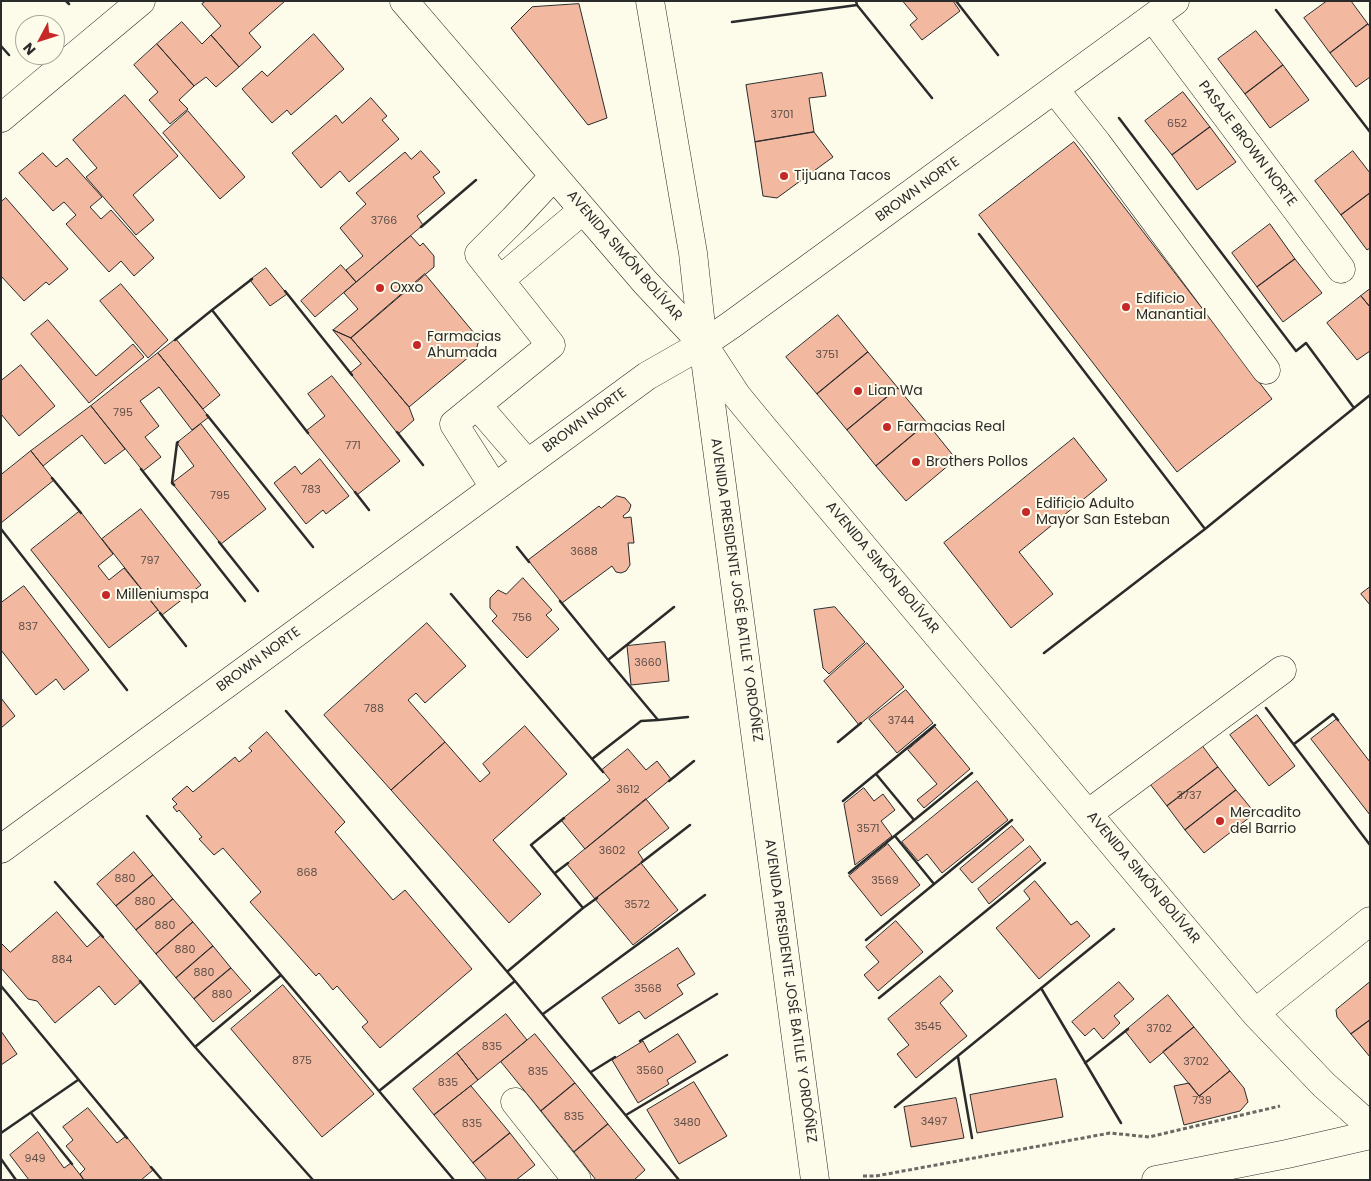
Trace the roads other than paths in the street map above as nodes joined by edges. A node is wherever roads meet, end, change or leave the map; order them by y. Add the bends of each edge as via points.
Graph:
1 (141, 1) edge
2 (404, 1) edge
3 (650, 1) edge
4 (1175, 1) edge
5 (1153, 18) junction
6 (1055, 90) junction
7 (1, 118) edge
8 (554, 176) junction
9 (583, 210) junction
10 (1341, 270) dead end
11 (500, 280) junction
12 (703, 344) junction
13 (1266, 370) dead end
14 (477, 405) junction
15 (527, 463) junction
16 (494, 487) junction
17 (1282, 670) dead end
18 (1089, 813) junction
19 (1, 848) edge
20 (1370, 922) edge
21 (1255, 1013) junction
22 (514, 1102) dead end
23 (1370, 1126) edge
24 (1370, 1135) edge
25 (577, 1180) edge
26 (815, 1180) edge
27 (1156, 1180) edge

1 - 7 street
2 - 8 street, AVENIDA SIMÓN BOLÍVAR
3 - 12 street, AVENIDA PRESIDENTE JOSÉ BATLLE Y ORDÓÑEZ via 694,253
4 - 5 street, BROWN NORTE
5 - 6 street, BROWN NORTE
5 - 10 street, PASAJE BROWN NORTE
6 - 12 street, BROWN NORTE
6 - 13 street
8 - 9 street, AVENIDA SIMÓN BOLÍVAR
8 - 11 street via 479,254
9 - 11 street
9 - 12 street, AVENIDA SIMÓN BOLÍVAR
11 - 14 street via 551,345
12 - 15 street, BROWN NORTE via 647,376
12 - 18 street, AVENIDA SIMÓN BOLÍVAR via 737,396
12 - 26 street, AVENIDA PRESIDENTE JOSÉ BATLLE Y ORDÓÑEZ
14 - 15 street
14 - 16 street via 454,424
15 - 16 street, BROWN NORTE
16 - 19 street, BROWN NORTE
17 - 18 street
18 - 21 street, AVENIDA SIMÓN BOLÍVAR
20 - 21 street
21 - 23 street, AVENIDA SIMÓN BOLÍVAR via 1324,1085
22 - 25 street
24 - 27 street

